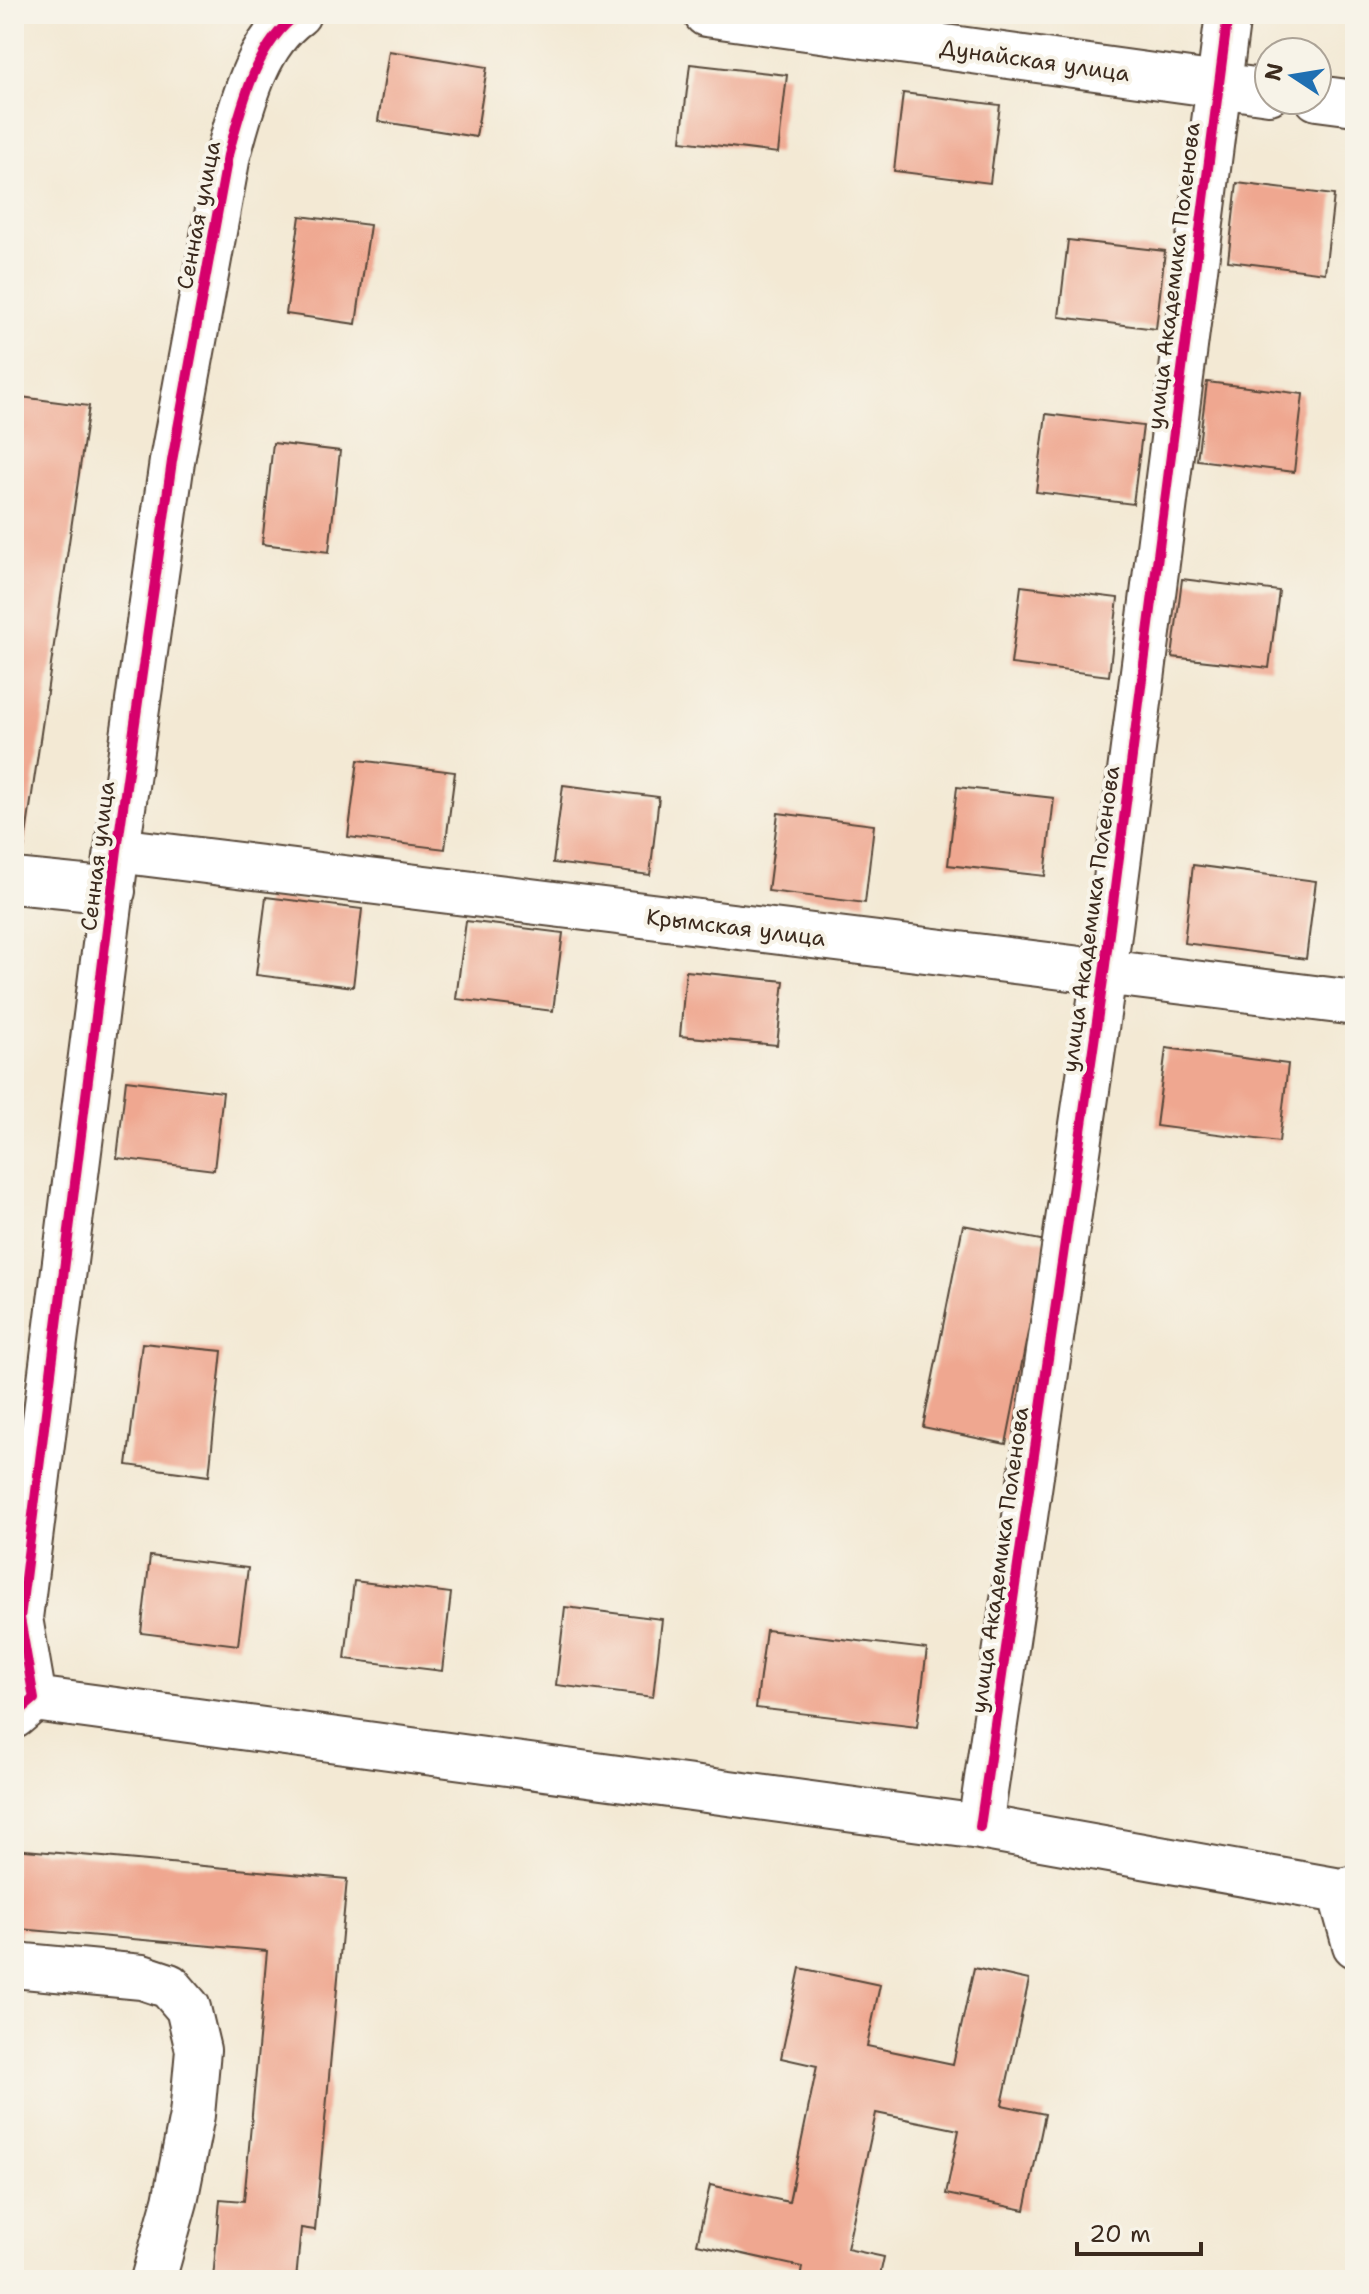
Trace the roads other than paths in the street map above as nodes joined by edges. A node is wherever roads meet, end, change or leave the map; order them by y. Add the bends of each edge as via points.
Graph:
1 (298, 14) edge
2 (706, 14) edge
3 (1228, 14) edge
4 (1217, 85) junction
5 (1253, 90) edge
6 (1333, 100) edge
7 (1355, 103) edge
8 (115, 870) junction
9 (14, 881) edge
10 (1104, 973) junction
11 (1355, 1003) edge
12 (17, 1617) edge
13 (24, 1707) edge
14 (980, 1827) junction
15 (1347, 1890) edge
16 (1355, 1945) edge
17 (14, 1965) edge
18 (153, 2280) edge

1 - 8 street, Сенная улица via 283,25 257,66 228,155 172,461
2 - 4 street, Дунайская улица
3 - 4 street, улица Академика Поленова
4 - 5 street, Дунайская улица
4 - 10 street, улица Академика Поленова
6 - 7 street
8 - 9 street, Крымская улица
8 - 10 street, Крымская улица
8 - 12 street, Сенная улица
10 - 11 street, Крымская улица
10 - 14 street, улица Академика Поленова
12 - 13 street, Сенная улица
13 - 14 street
14 - 15 street
15 - 16 street
17 - 18 street via 142,1977 169,1986 188,2008 198,2050 192,2115

